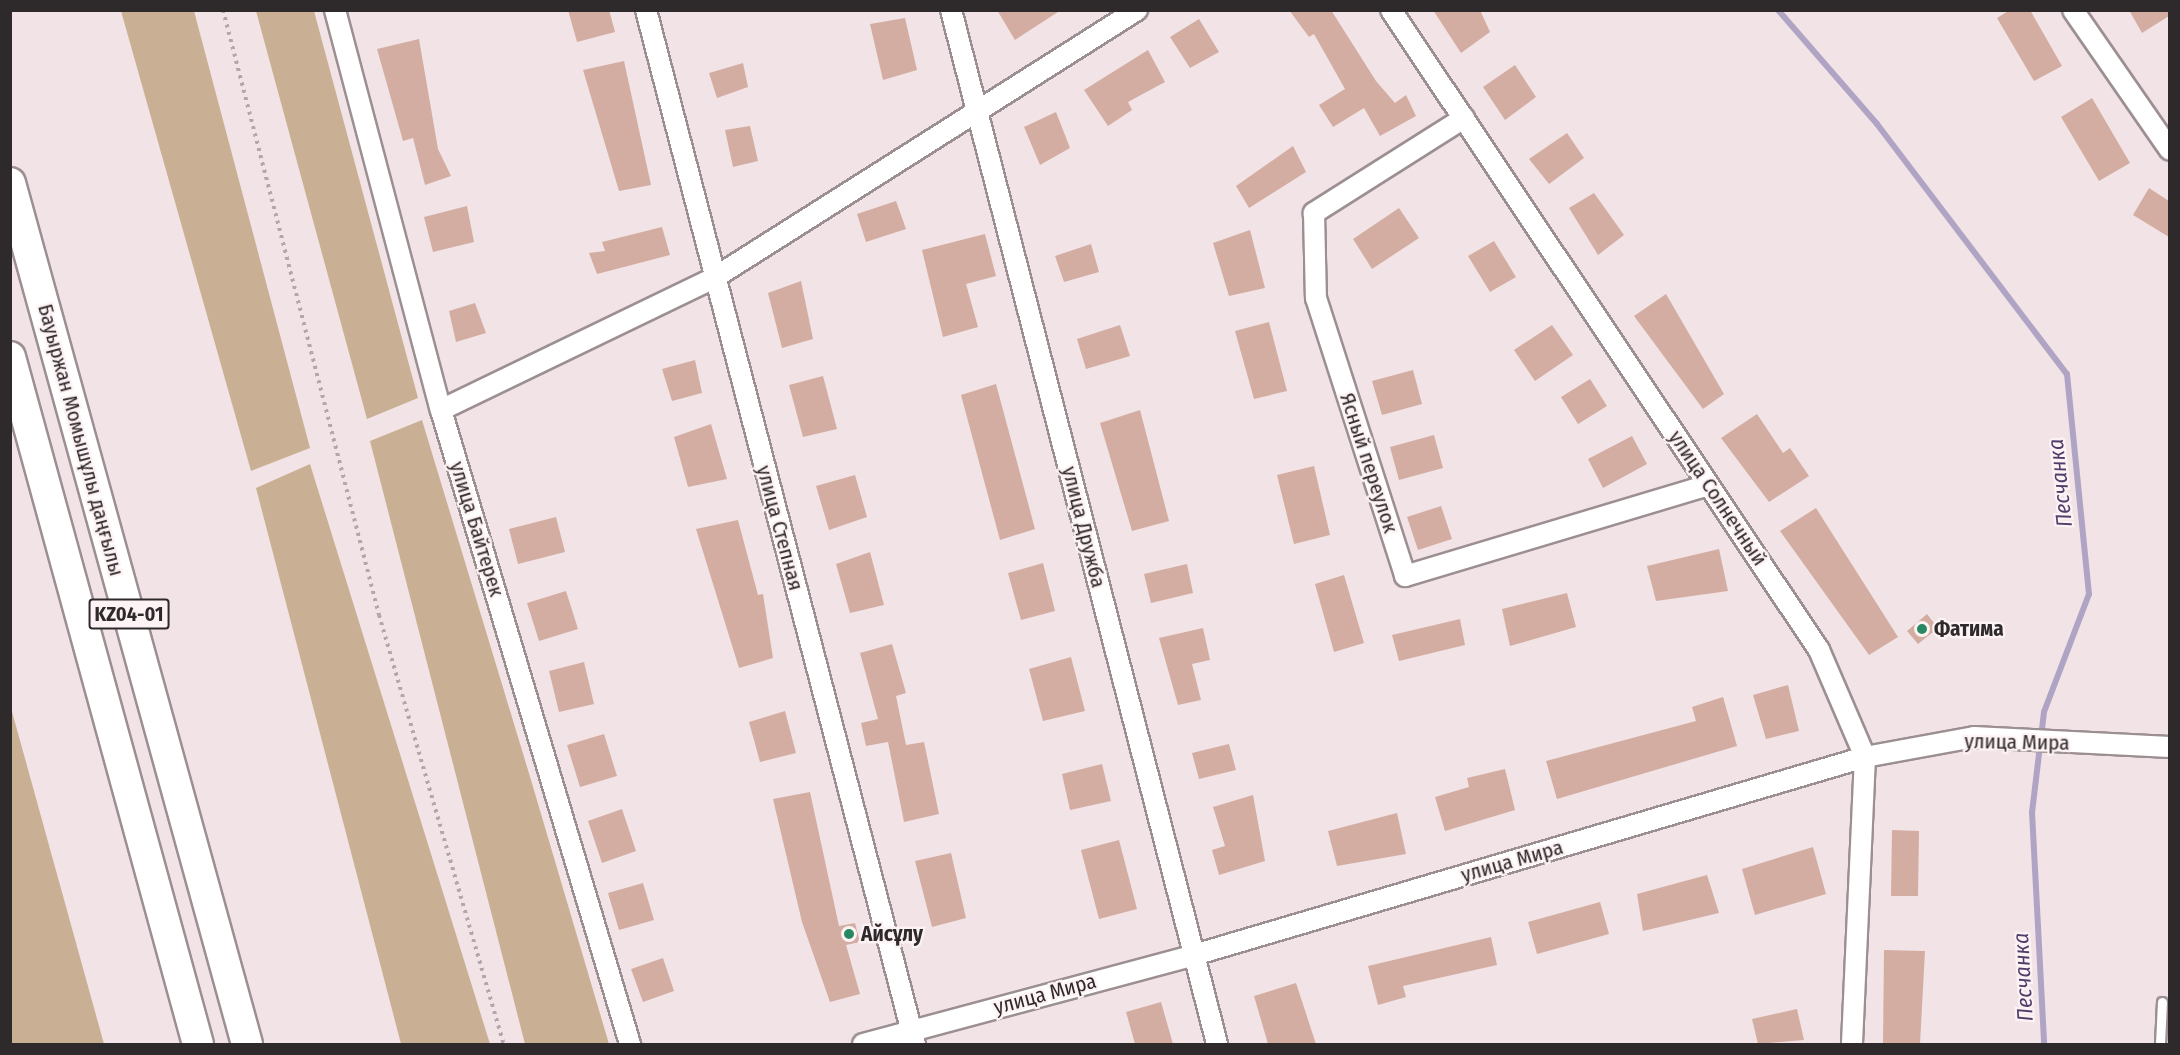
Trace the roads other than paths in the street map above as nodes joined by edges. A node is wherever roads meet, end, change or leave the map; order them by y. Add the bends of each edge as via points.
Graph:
1 (335, 10) edge
2 (646, 10) edge
3 (951, 10) edge
4 (1137, 10) edge
5 (1391, 10) edge
6 (2073, 10) edge
7 (977, 110) junction
8 (1464, 118) junction
9 (2169, 150) edge
10 (10, 183) edge
11 (714, 278) junction
12 (10, 357) edge
13 (441, 410) junction
14 (1708, 485) junction
15 (2169, 747) edge
16 (1864, 757) junction
17 (1194, 955) junction
18 (2162, 1002) dead end
19 (913, 1037) edge
20 (198, 1044) edge
21 (247, 1044) edge
22 (630, 1044) edge
23 (863, 1044) edge
24 (1218, 1044) edge
25 (1852, 1044) edge
26 (2160, 1044) edge

1 - 13 street, улица Байтерек
2 - 11 street, улица Степная
3 - 7 street, улица Дружба
4 - 7 street
5 - 8 street, улица Солнечный
6 - 9 street
7 - 11 street
7 - 17 street, улица Дружба
8 - 14 street, улица Солнечный
8 - 14 street, Ясный переулок via 1314,213 1316,298 1405,576
10 - 21 main road, Бауыржан Момышұлы даңғылы / KZ04-01
11 - 13 street
11 - 19 street, улица Степная
12 - 20 main road, KZ04-01
13 - 22 street, улица Байтерек
14 - 16 street, улица Солнечный via 1820,650
15 - 16 street, улица Мира via 1974,737
16 - 17 street, улица Мира
16 - 25 street, улица Солнечный
17 - 19 street, улица Мира
17 - 24 street, улица Дружба
18 - 26 lane
19 - 23 street, улица Мира

